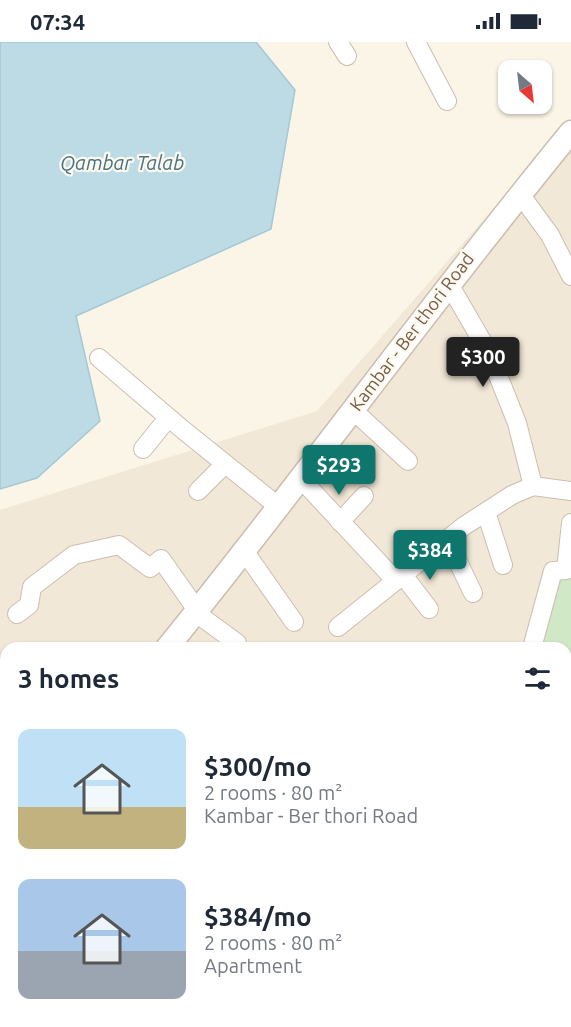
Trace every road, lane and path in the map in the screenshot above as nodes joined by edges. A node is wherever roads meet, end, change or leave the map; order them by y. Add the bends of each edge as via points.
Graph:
1 (416, 42) edge
2 (447, 101) dead end
3 (571, 132) edge
4 (520, 194) junction
5 (571, 276) edge
6 (449, 284) junction
7 (99, 358) dead end
8 (353, 410) junction
9 (168, 418) junction
10 (143, 449) dead end
11 (408, 461) dead end
12 (225, 464) junction
13 (301, 479) junction
14 (533, 486) junction
15 (198, 491) dead end
16 (571, 491) edge
17 (364, 496) dead end
18 (279, 507) junction
19 (486, 512) junction
20 (340, 522) junction
21 (571, 523) edge
22 (447, 538) junction
23 (245, 552) junction
24 (503, 565) dead end
25 (399, 578) junction
26 (473, 593) dead end
27 (429, 609) dead end
28 (196, 612) junction
29 (17, 614) dead end
30 (294, 622) dead end
31 (338, 627) dead end
32 (172, 642) edge
33 (238, 642) edge
34 (534, 642) edge

1 - 2 street
3 - 4 street, Kambar - Ber thori Road
4 - 5 street via 550,235
4 - 6 street, Kambar - Ber thori Road
6 - 8 street, Kambar - Ber thori Road
6 - 14 street via 489,353 517,423
7 - 9 street
8 - 11 street
8 - 13 street, Kambar - Ber thori Road
9 - 10 street
9 - 12 street
12 - 15 street
12 - 18 street
13 - 18 street, Kambar - Ber thori Road
13 - 20 street
14 - 16 street
14 - 19 street
17 - 20 street
18 - 23 street, Kambar - Ber thori Road
19 - 22 street
19 - 24 street
20 - 25 street
21 - 34 street via 566,570 553,571
22 - 25 street
22 - 26 street
23 - 28 street, Kambar - Ber thori Road
23 - 30 street
25 - 27 street
25 - 31 street
28 - 29 street via 161,560 150,568 119,545 74,555 32,587 29,605
28 - 32 street, Kambar - Ber thori Road
28 - 33 street

